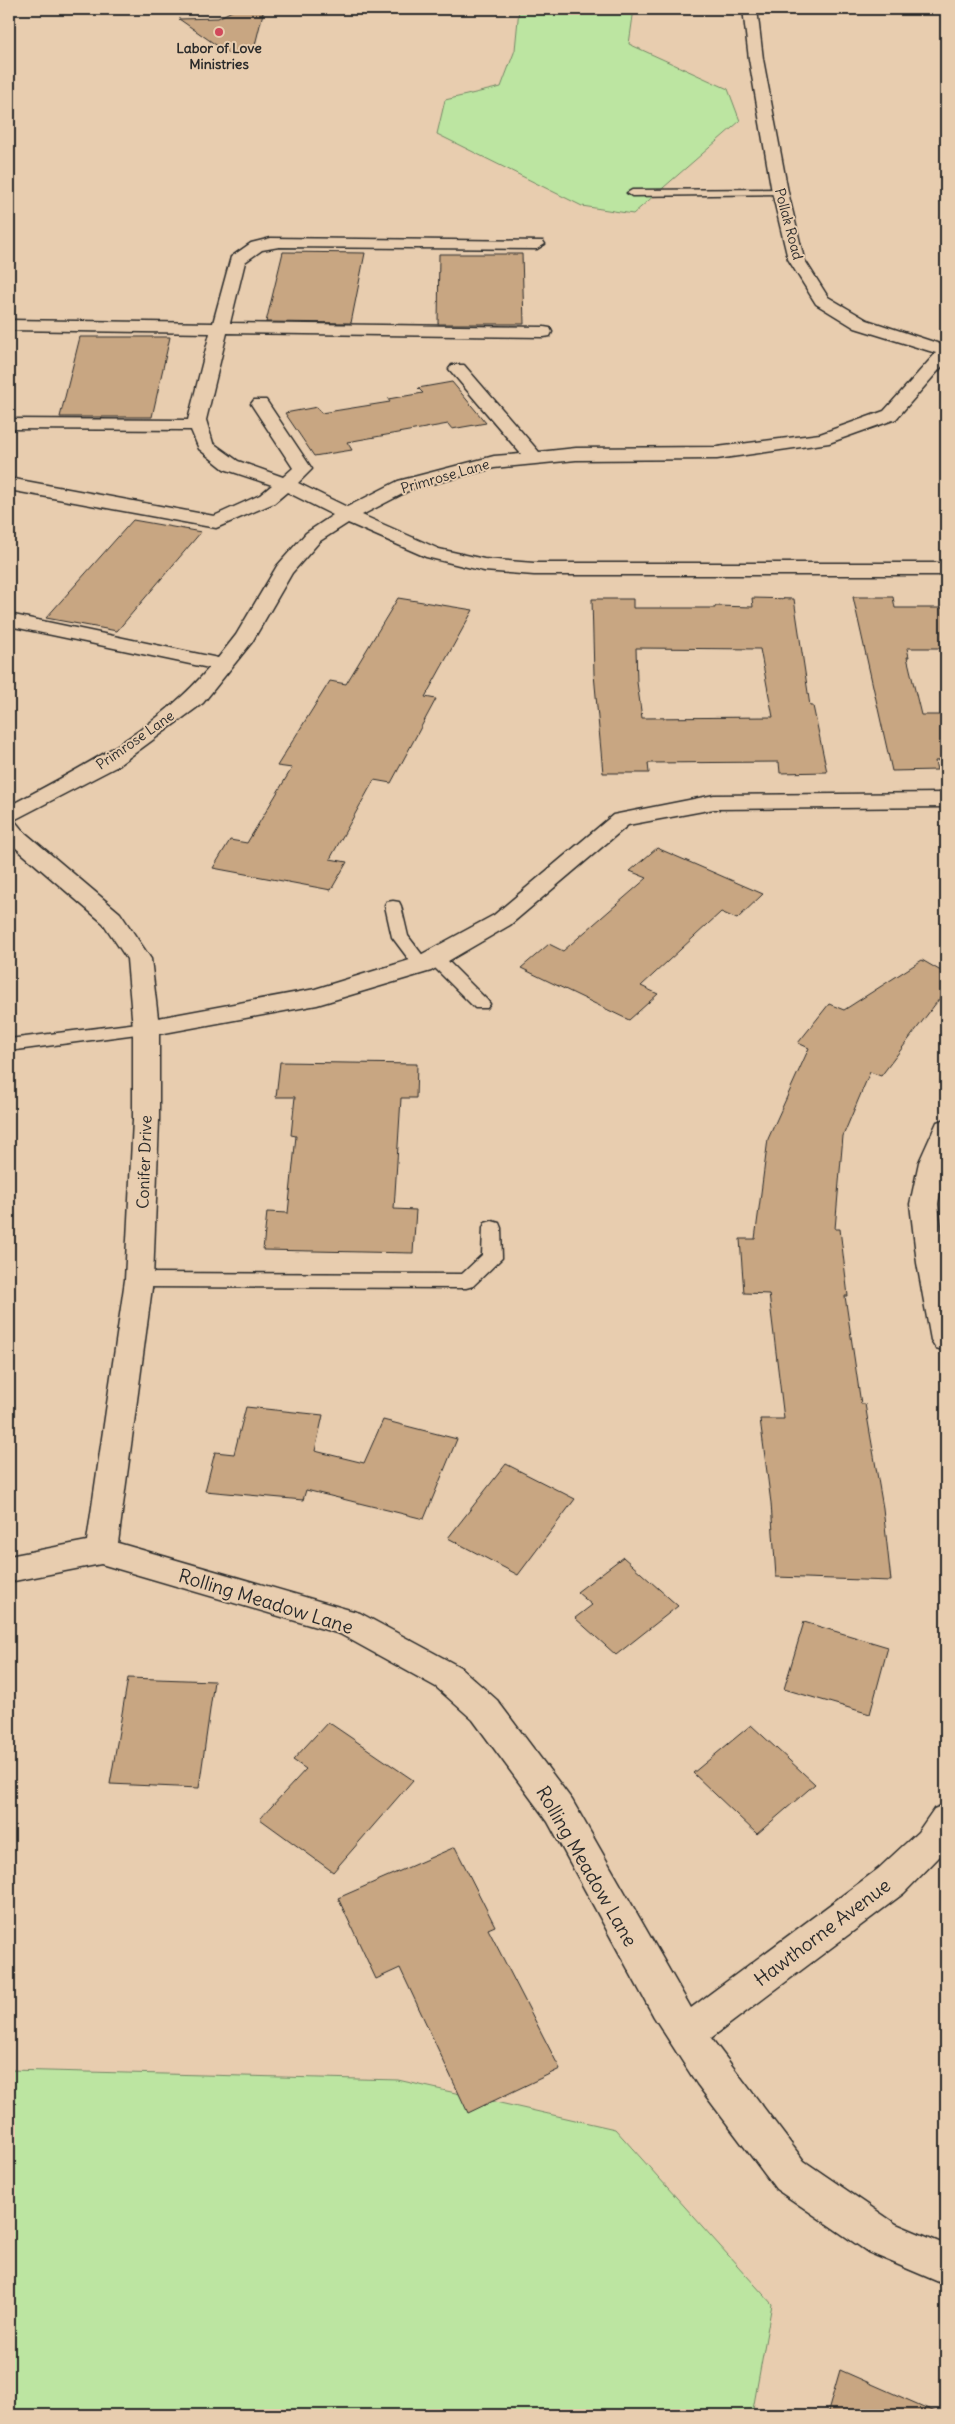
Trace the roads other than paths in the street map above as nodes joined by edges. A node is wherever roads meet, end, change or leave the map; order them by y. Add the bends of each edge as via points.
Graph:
1 (750, 9) edge
2 (780, 192) junction
3 (632, 193) dead end
4 (538, 244) dead end
5 (9, 324) edge
6 (219, 327) junction
7 (544, 332) dead end
8 (946, 352) edge
9 (458, 369) dead end
10 (260, 404) dead end
11 (9, 424) edge
12 (198, 425) junction
13 (534, 458) junction
14 (9, 484) edge
15 (286, 484) junction
16 (347, 515) junction
17 (946, 569) edge
18 (9, 620) edge
19 (222, 665) junction
20 (946, 800) edge
21 (9, 814) edge
22 (9, 826) edge
23 (393, 906) dead end
24 (429, 962) junction
25 (480, 1004) dead end
26 (146, 1028) junction
27 (9, 1045) edge
28 (946, 1128) edge
29 (492, 1228) dead end
30 (139, 1280) junction
31 (946, 1340) edge
32 (101, 1551) junction
33 (9, 1569) edge
34 (946, 1820) edge
35 (686, 2034) junction
36 (946, 2265) edge

1 - 2 street, Pollak Road
2 - 3 lane
2 - 8 street, Pollak Road via 796,259 822,300 861,324
4 - 6 street via 271,242 246,250 237,260
5 - 6 street
6 - 7 street
6 - 12 street
8 - 13 street, Primrose Lane via 890,415 823,440 717,453 576,454
9 - 13 street
10 - 15 street via 303,469
11 - 12 street
12 - 15 street via 205,445 231,465
13 - 16 street, Primrose Lane via 494,462 405,485
14 - 15 street via 216,522 267,499
15 - 16 street
16 - 17 street via 433,553 484,565 534,569
16 - 19 street, Primrose Lane via 313,537 284,570 245,638
18 - 19 street
19 - 21 street, Primrose Lane via 195,698 108,762
20 - 24 street via 714,802 621,820 502,920
22 - 26 street, Conifer Drive via 14,835 112,918 139,959
23 - 24 lane via 400,937
24 - 25 lane
24 - 26 street via 317,997
26 - 27 lane
26 - 30 street, Conifer Drive via 146,1120
28 - 31 street via 932,1162 924,1204 931,1263
29 - 30 lane via 492,1258 466,1281
30 - 32 street, Conifer Drive
32 - 33 street, Rolling Meadow Lane
32 - 35 street, Rolling Meadow Lane via 349,1623 448,1676 485,1710 560,1811
34 - 35 street, Hawthorne Avenue via 930,1843 892,1881
35 - 36 street, Rolling Meadow Lane via 710,2071 790,2175 882,2238

